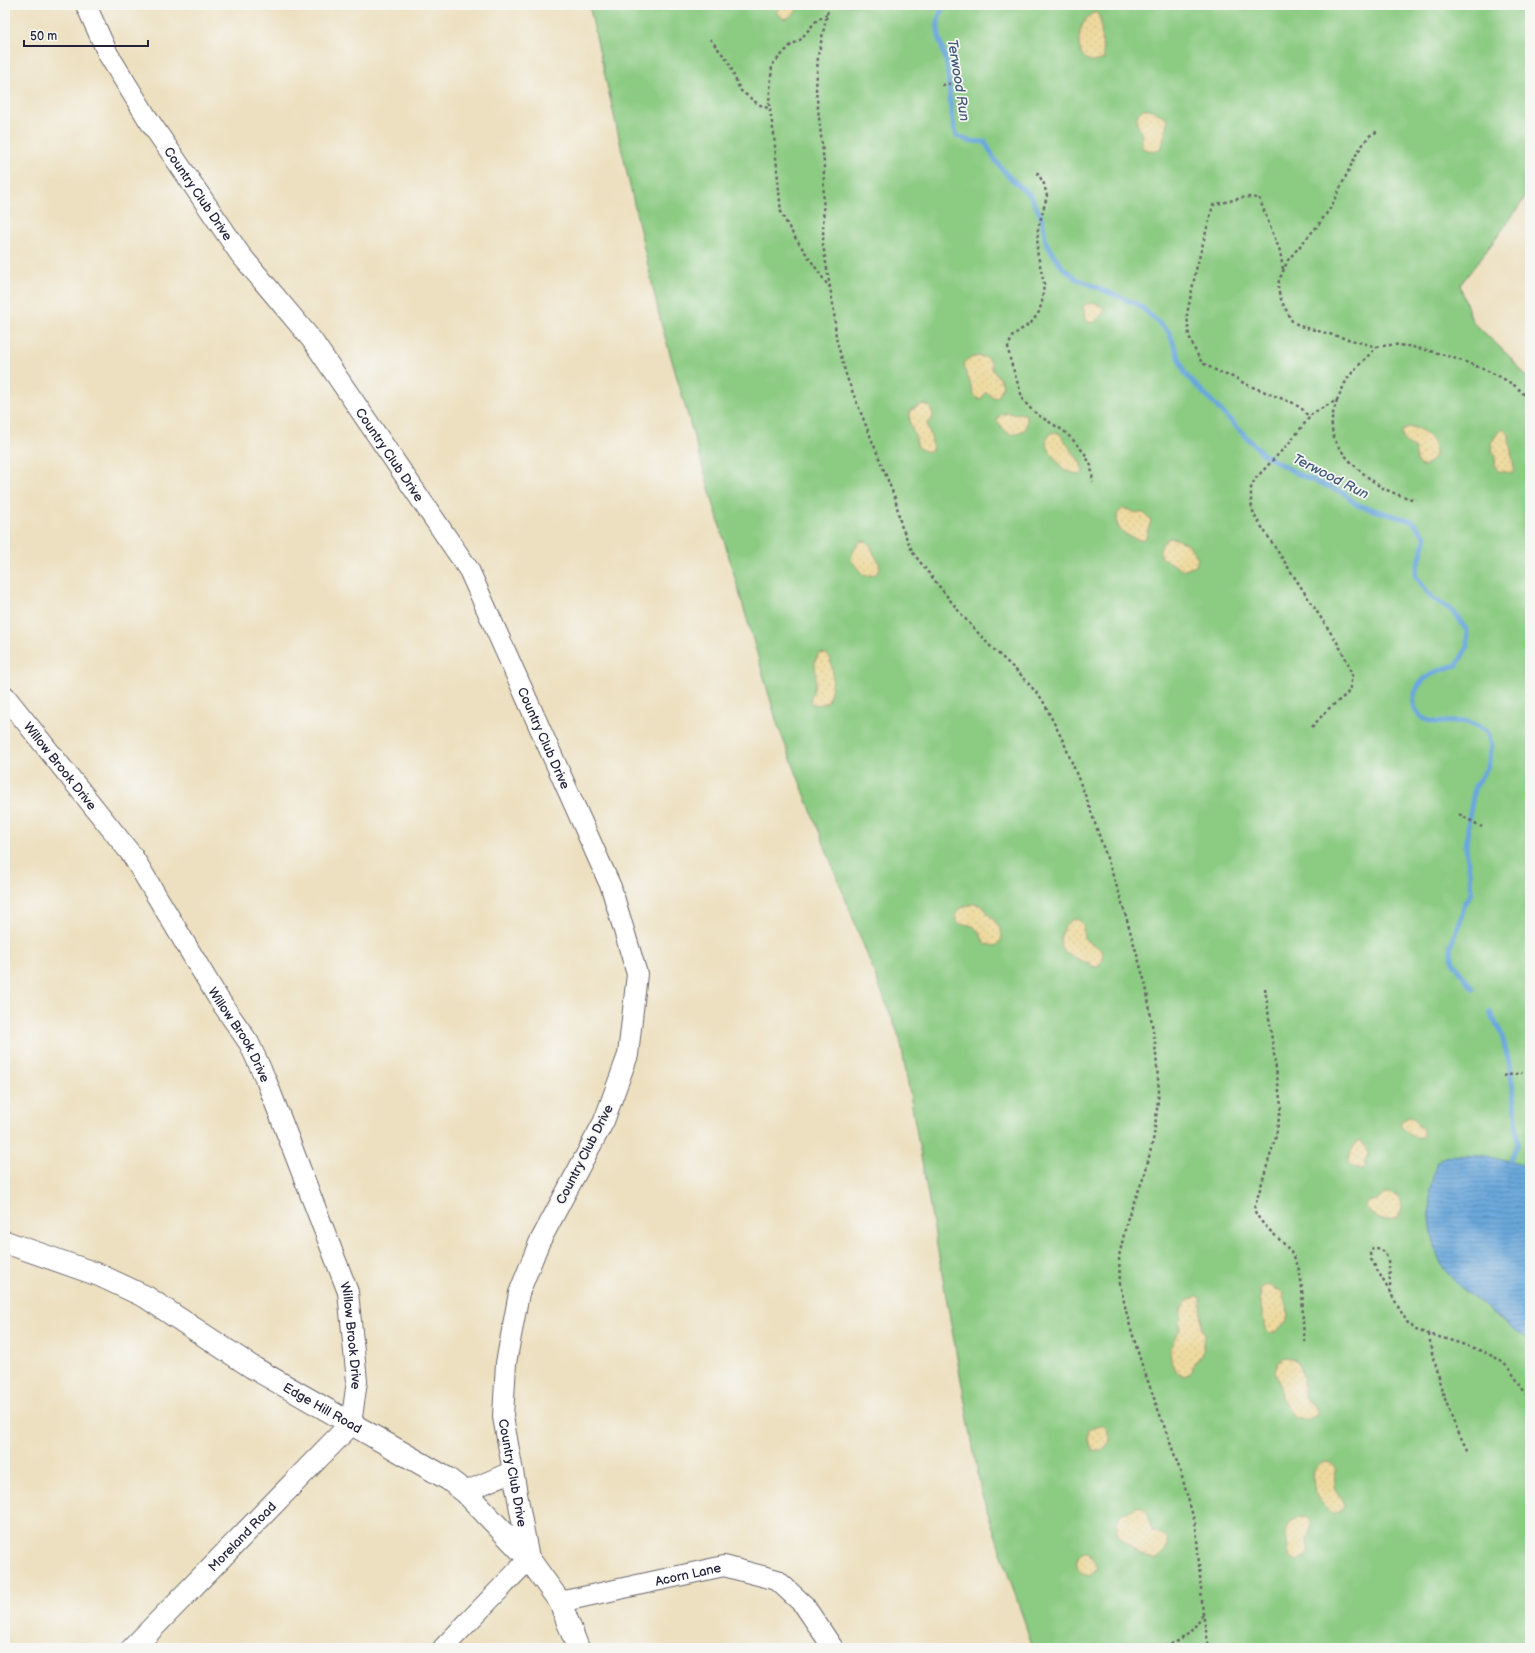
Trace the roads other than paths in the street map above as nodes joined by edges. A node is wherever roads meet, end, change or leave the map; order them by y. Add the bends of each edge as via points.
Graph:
1 (86, 5) edge
2 (5, 696) edge
3 (5, 1242) edge
4 (351, 1424) junction
5 (513, 1471) junction
6 (465, 1492) junction
7 (529, 1559) junction
8 (560, 1602) junction
9 (133, 1648) edge
10 (443, 1648) edge
11 (578, 1648) edge
12 (833, 1648) edge

1 - 5 street, Country Club Drive via 108,54 240,254 312,340 469,570 611,887 637,974 628,1055 604,1121 539,1243 519,1293 506,1363 503,1417
2 - 4 street, Willow Brook Drive via 132,855 218,998 249,1043 266,1080 348,1292 357,1381
3 - 4 main road, Edge Hill Road via 99,1275 146,1296 252,1367
4 - 6 main road, Edge Hill Road via 448,1479
4 - 9 main road, Moreland Road
5 - 6 street
5 - 7 street, Country Club Drive
6 - 7 main road, Edge Hill Road
7 - 8 main road, Edge Hill Road
7 - 10 street
8 - 11 main road, Edge Hill Road
8 - 12 street, Acorn Lane via 724,1566 777,1580 804,1605

